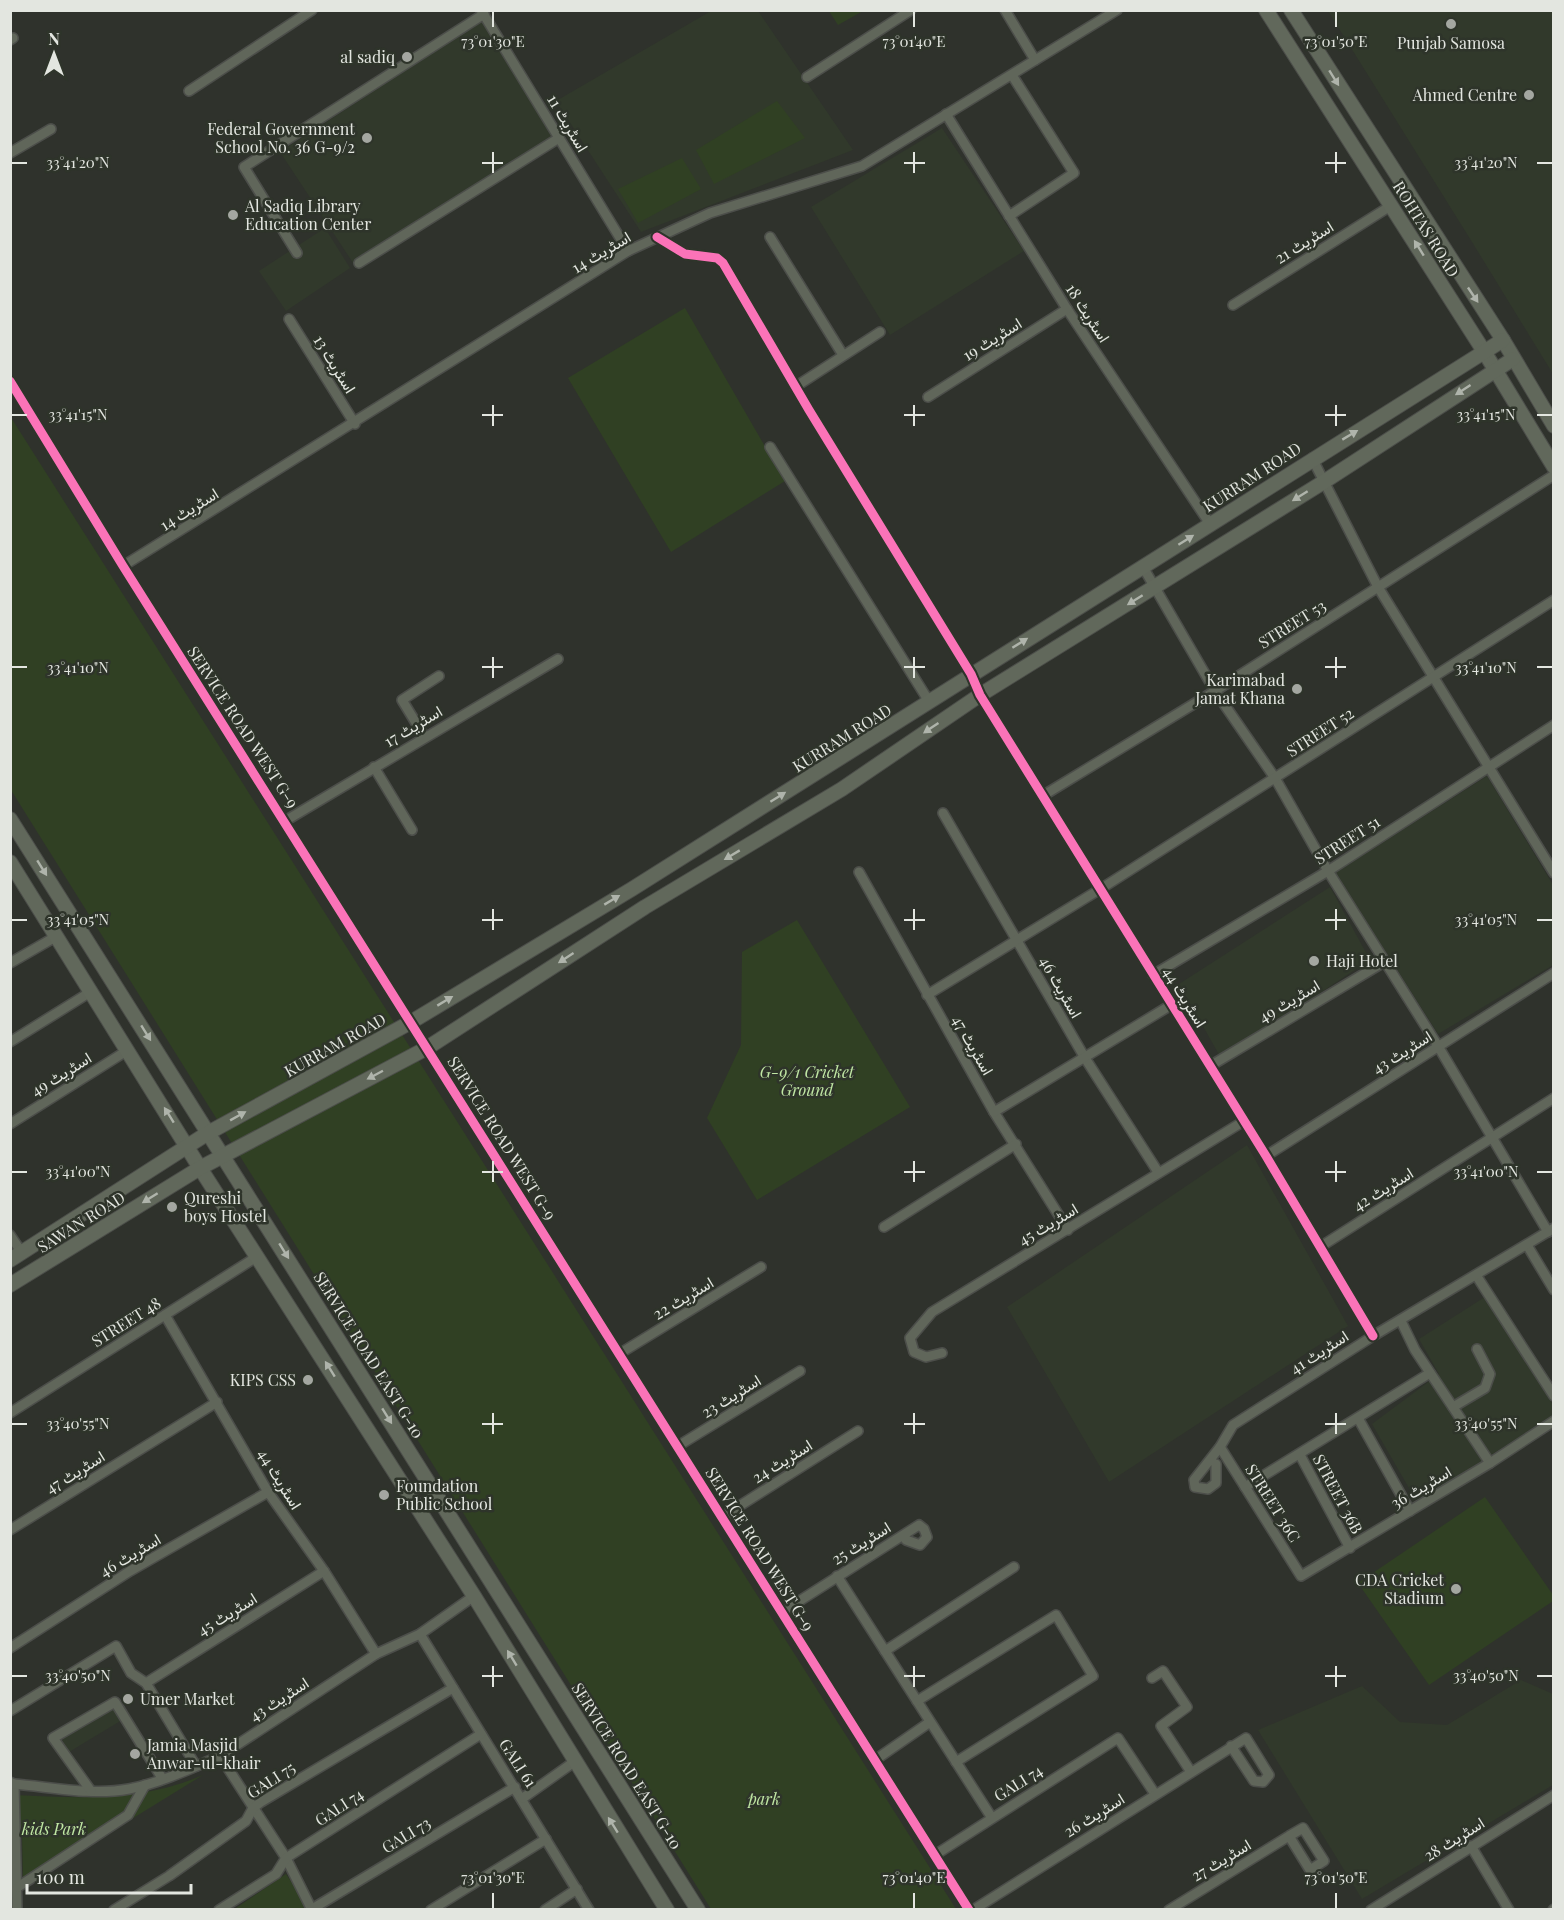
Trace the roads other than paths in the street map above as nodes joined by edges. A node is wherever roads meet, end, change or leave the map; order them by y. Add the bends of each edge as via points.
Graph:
1 (312, 10) edge
2 (911, 10) edge
3 (1005, 10) edge
4 (1117, 10) edge
5 (1266, 10) edge
6 (1291, 10) edge
7 (482, 12) edge
8 (1035, 60) junction
9 (1012, 75) junction
10 (807, 77) dead end
11 (189, 91) dead end
12 (946, 114) junction
13 (51, 129) dead end
14 (559, 138) junction
15 (10, 153) edge
16 (1392, 205) junction
17 (1009, 216) junction
18 (657, 237) junction
19 (770, 237) dead end
20 (628, 251) junction
21 (297, 253) dead end
22 (358, 263) dead end
23 (1233, 305) dead end
24 (1067, 309) junction
25 (290, 319) dead end
26 (880, 332) dead end
27 (1503, 340) junction
28 (1485, 353) junction
29 (843, 355) junction
30 (1513, 359) junction
31 (1494, 369) junction
32 (10, 381) edge
33 (795, 387) junction
34 (930, 396) dead end
35 (355, 424) junction
36 (1554, 426) edge
37 (770, 447) dead end
38 (1312, 458) junction
39 (1554, 467) edge
40 (1554, 475) edge
41 (1322, 483) junction
42 (1210, 524) junction
43 (123, 566) junction
44 (1143, 567) junction
45 (1156, 586) junction
46 (1378, 587) junction
47 (1554, 600) edge
48 (558, 659) dead end
49 (971, 674) junction
50 (439, 676) dead end
51 (1433, 677) junction
52 (1215, 691) junction
53 (980, 695) junction
54 (930, 703) junction
55 (1554, 725) edge
56 (424, 736) junction
57 (374, 767) junction
58 (1487, 768) junction
59 (1275, 778) junction
60 (1044, 795) junction
61 (943, 813) dead end
62 (10, 819) edge
63 (285, 821) junction
64 (412, 830) dead end
65 (10, 862) edge
66 (1552, 866) edge
67 (1328, 871) junction
68 (859, 872) dead end
69 (1102, 888) junction
70 (57, 936) junction
71 (1017, 942) junction
72 (1384, 962) junction
73 (10, 963) edge
74 (1554, 973) edge
75 (1153, 975) junction
76 (92, 991) junction
77 (927, 994) junction
78 (1171, 1005) junction
79 (411, 1022) junction
80 (10, 1042) edge
81 (1438, 1047) junction
82 (427, 1048) junction
83 (128, 1050) junction
84 (1085, 1058) junction
85 (1210, 1066) junction
86 (1554, 1098) edge
87 (994, 1112) junction
88 (1244, 1120) junction
89 (10, 1124) edge
90 (208, 1132) junction
91 (1491, 1138) junction
92 (1016, 1144) junction
93 (188, 1146) junction
94 (223, 1155) junction
95 (1266, 1156) junction
96 (200, 1168) junction
97 (1158, 1173) junction
98 (884, 1227) dead end
99 (1068, 1230) junction
100 (1551, 1230) edge
101 (10, 1235) edge
102 (1527, 1245) junction
103 (1320, 1247) junction
104 (16, 1256) edge
105 (258, 1256) junction
106 (761, 1268) dead end
107 (1476, 1275) junction
108 (10, 1285) edge
109 (1554, 1290) edge
110 (165, 1315) junction
111 (1401, 1321) junction
112 (1373, 1336) junction
113 (1477, 1349) dead end
114 (620, 1353) junction
115 (942, 1353) dead end
116 (800, 1371) dead end
117 (1430, 1373) junction
118 (1554, 1396) edge
119 (217, 1402) junction
120 (1453, 1407) junction
121 (10, 1413) edge
122 (1358, 1418) junction
123 (1554, 1421) edge
124 (858, 1431) dead end
125 (678, 1446) junction
126 (1220, 1447) junction
127 (1300, 1455) junction
128 (1490, 1463) junction
129 (1216, 1464) dead end
130 (1245, 1487) junction
131 (268, 1492) junction
132 (1410, 1511) junction
133 (722, 1517) junction
134 (10, 1530) edge
135 (905, 1536) dead end
136 (1350, 1548) junction
137 (1014, 1567) dead end
138 (324, 1570) junction
139 (837, 1576) junction
140 (1301, 1576) joint
141 (474, 1596) junction
142 (782, 1612) junction
143 (420, 1634) junction
144 (10, 1648) edge
145 (885, 1651) junction
146 (376, 1654) junction
147 (1152, 1678) dead end
148 (146, 1683) junction
149 (453, 1688) junction
150 (916, 1701) junction
151 (10, 1711) edge
152 (930, 1722) junction
153 (481, 1734) junction
154 (1231, 1746) junction
155 (220, 1756) junction
156 (875, 1760) junction
157 (574, 1762) junction
158 (956, 1762) junction
159 (196, 1766) junction
160 (1191, 1772) junction
161 (162, 1778) junction
162 (12, 1783) edge
163 (145, 1785) junction
164 (515, 1787) junction
165 (91, 1791) junction
166 (1155, 1794) junction
167 (1554, 1795) edge
168 (523, 1798) junction
169 (253, 1808) junction
170 (992, 1818) junction
171 (14, 1836) edge
172 (1289, 1836) dead end
173 (546, 1839) junction
174 (653, 1839) junction
175 (1471, 1846) junction
176 (631, 1853) junction
177 (934, 1855) junction
178 (286, 1858) junction
179 (18, 1887) junction
180 (577, 1889) junction
181 (16, 1909) edge
182 (312, 1909) edge
183 (114, 1910) edge
184 (219, 1910) edge
185 (431, 1910) edge
186 (545, 1910) edge
187 (590, 1910) edge
188 (667, 1910) edge
189 (698, 1910) edge
190 (971, 1910) edge
191 (1169, 1910) edge
192 (1371, 1910) edge
193 (1509, 1910) edge

1 - 11 street
2 - 10 street
3 - 8 street
4 - 8 street, اسٹریٹ 14
5 - 16 main road, ROHTAS ROAD
6 -> 27 main road, ROHTAS ROAD
7 - 14 street, اسٹریٹ 11
7 - 21 street via 244,168
8 - 9 street, اسٹریٹ 14
9 - 12 street, اسٹریٹ 14
9 - 17 street via 1074,173
12 - 17 street, اسٹریٹ 18
12 - 18 street, اسٹریٹ 14 via 862,166 710,213
13 - 15 street
14 - 20 street, اسٹریٹ 11
14 - 22 street
16 - 23 street, اسٹریٹ 21
28 -> 16 main road, ROHTAS ROAD
17 - 24 street, اسٹریٹ 18
18 - 20 street, اسٹریٹ 14
18 - 33 street, اسٹریٹ 44 via 679,251 717,258 723,263
19 - 29 street
20 - 35 street, اسٹریٹ 14
24 - 34 street, اسٹریٹ 19
24 - 42 street, اسٹریٹ 18
25 - 35 street, اسٹریٹ 13
26 - 29 street
27 - 28 main road, KURRAM ROAD
27 - 30 main road, ROHTAS ROAD
28 - 31 main road, ROHTAS ROAD
38 -> 28 main road, KURRAM ROAD
29 - 33 street
30 - 31 main road
30 - 36 main road, ROHTAS ROAD
31 - 39 main road, ROHTAS ROAD
31 -> 41 main road
32 - 43 street, SERVICE ROAD WEST G-9
33 - 49 street, اسٹریٹ 44
35 - 43 street, اسٹریٹ 14
37 - 54 street
38 - 41 street
38 - 42 main road, KURRAM ROAD
40 - 46 street, STREET 53
41 -> 45 main road
41 - 46 street
44 -> 42 main road, KURRAM ROAD
43 - 63 street, SERVICE ROAD WEST G-9
44 - 45 street
49 -> 44 main road, KURRAM ROAD
45 - 52 street
45 -> 53 main road
46 - 51 street
46 - 52 street, STREET 53
47 - 51 street, STREET 52
48 - 56 street, اسٹریٹ 17
49 - 53 street, اسٹریٹ 44
49 - 54 main road, KURRAM ROAD
50 - 56 street via 402,699
51 - 58 street
51 - 59 street, STREET 52
52 - 59 street
52 - 60 street, STREET 53
53 - 60 street, اسٹریٹ 44
53 -> 82 main road via 842,789 645,907
79 -> 54 main road, KURRAM ROAD
55 - 58 street, STREET 51
56 - 57 street, اسٹریٹ 17
57 - 63 street, اسٹریٹ 17
57 - 64 street
58 - 66 street
58 - 67 street, STREET 51
59 - 67 street
59 - 69 street, STREET 52
60 - 69 street, اسٹریٹ 44
61 - 71 street, اسٹریٹ 46
62 -> 90 main road, SERVICE ROAD EAST G-10
63 - 79 street, SERVICE ROAD WEST G-9
65 - 70 main road
67 - 72 street
67 - 75 street, STREET 51
68 - 77 street, اسٹریٹ 47
69 - 71 street, STREET 52
69 - 75 street, اسٹریٹ 44
70 - 73 street
70 - 76 main road
71 - 77 street, STREET 52
71 - 84 street, اسٹریٹ 46
72 - 81 street
72 - 85 street, اسٹریٹ 49
74 - 81 street, اسٹریٹ 43
75 - 78 street, اسٹریٹ 44
76 - 80 street
76 - 83 main road
77 - 87 street, اسٹریٹ 47
78 - 84 street
78 - 85 street, اسٹریٹ 44
79 - 82 street, SERVICE ROAD WEST G-9
90 -> 79 main road, KURRAM ROAD
81 - 91 street
81 - 95 street, اسٹریٹ 43
82 -> 94 main road, SAWAN ROAD
82 - 114 street, SERVICE ROAD WEST G-9
83 - 89 street, اسٹریٹ 49
93 -> 83 main road
84 - 87 street
84 - 97 street, اسٹریٹ 46
85 - 88 street, اسٹریٹ 44
86 - 91 street, اسٹریٹ 42
87 - 92 street, اسٹریٹ 47
88 - 95 street, اسٹریٹ 44
88 - 97 street, اسٹریٹ 45
90 - 93 main road, KURRAM ROAD
90 - 94 main road, SERVICE ROAD EAST G-10
91 - 100 street
91 - 103 street, اسٹریٹ 42
92 - 98 street
92 - 99 street, اسٹریٹ 47
93 - 96 main road
93 - 104 main road, SAWAN ROAD
94 - 96 main road, SAWAN ROAD
94 -> 174 main road, SERVICE ROAD EAST G-10
95 - 103 street, اسٹریٹ 44
96 - 105 main road
96 -> 108 main road, SAWAN ROAD
97 - 99 street, اسٹریٹ 45
99 - 115 street, اسٹریٹ 45 via 932,1312 910,1338 914,1352 926,1357
100 - 102 street, اسٹریٹ 41
101 - 104 street
102 - 107 street, اسٹریٹ 41
102 - 109 street
103 - 112 street, اسٹریٹ 44
105 - 110 street, STREET 48
141 -> 105 main road
106 - 114 street, اسٹریٹ 22
107 - 111 street, اسٹریٹ 41
107 - 118 street
110 - 119 street, اسٹریٹ 44
110 - 121 street, STREET 48
111 - 112 street, اسٹریٹ 41
111 - 117 street
112 - 126 street, اسٹریٹ 41 via 1233,1425
113 - 120 street via 1490,1374 1485,1388
114 - 125 street, SERVICE ROAD WEST G-9
116 - 125 street, اسٹریٹ 23
117 - 120 street
117 - 122 street
119 - 131 street, اسٹریٹ 44
119 - 134 street, اسٹریٹ 47
120 - 128 street
122 - 127 street
122 - 132 street
123 - 128 street, اسٹریٹ 36
124 - 133 street, اسٹریٹ 24
125 - 133 street, SERVICE ROAD WEST G-9
126 - 129 street, اسٹریٹ 41 via 1194,1480 1195,1487 1208,1489 1216,1483
126 - 130 street, STREET 36C
127 - 130 street
127 - 136 street, STREET 36B
128 - 132 street, اسٹریٹ 36
130 - 140 street, STREET 36C
131 - 138 street, اسٹریٹ 44
131 - 144 street, اسٹریٹ 46 via 130,1571
132 - 136 street, اسٹریٹ 36
133 - 142 street, SERVICE ROAD WEST G-9
135 - 139 street, اسٹریٹ 25 via 915,1545 927,1537 919,1526
136 - 140 street, اسٹریٹ 36
137 - 145 street
138 - 146 street, اسٹریٹ 44
138 - 148 street, اسٹریٹ 45
139 - 142 street, اسٹریٹ 25
139 - 145 street
141 - 143 street, اسٹریٹ 43
157 -> 141 main road
142 - 156 street, SERVICE ROAD WEST G-9
143 - 146 street, اسٹریٹ 43
143 - 149 street, GALI 61
145 - 150 street
146 - 155 street, اسٹریٹ 43
147 - 160 street via 1163,1671 1187,1707 1161,1726
148 - 151 street via 131,1673 116,1646
148 - 159 street
149 - 153 street, GALI 61
149 - 169 street, GALI 75
150 - 152 street
150 - 158 street via 1056,1615 1094,1676
152 - 156 street
152 - 158 street
153 - 164 street, GALI 61
153 - 178 street, GALI 74
154 - 154 street via 1254,1782 1263,1782 1269,1775 1246,1738
154 - 160 street, اسٹریٹ 26
155 - 159 street, اسٹریٹ 43
155 - 169 street
156 - 177 street, SERVICE ROAD WEST G-9
157 - 168 street
176 -> 157 main road
158 - 170 street
159 - 161 street, اسٹریٹ 43
160 - 166 street, اسٹریٹ 26
161 - 163 street, اسٹریٹ 43
161 - 165 street via 113,1703 53,1738
162 - 165 street, اسٹریٹ 43
162 - 171 street
163 - 165 street, اسٹریٹ 43 via 128,1790
163 - 179 street via 128,1815
164 - 168 street, GALI 61
164 - 182 street, GALI 73
166 - 170 street, GALI 74 via 1118,1738
166 - 190 street, اسٹریٹ 26
167 - 175 street, اسٹریٹ 28
168 - 173 street, GALI 61
169 - 178 street
169 - 183 street, GALI 75 via 246,1821
170 - 177 street, GALI 74
171 - 179 street
172 - 191 street, اسٹریٹ 27
173 - 180 street, GALI 61
173 - 185 street
174 - 176 main road
174 - 189 main road, SERVICE ROAD EAST G-10
175 - 192 street, اسٹریٹ 28
175 - 193 street
176 - 188 main road
177 - 190 street, SERVICE ROAD WEST G-9
178 - 182 street
178 - 184 street, GALI 74 via 276,1874
179 - 181 street
180 - 186 street
180 - 187 street, GALI 61

